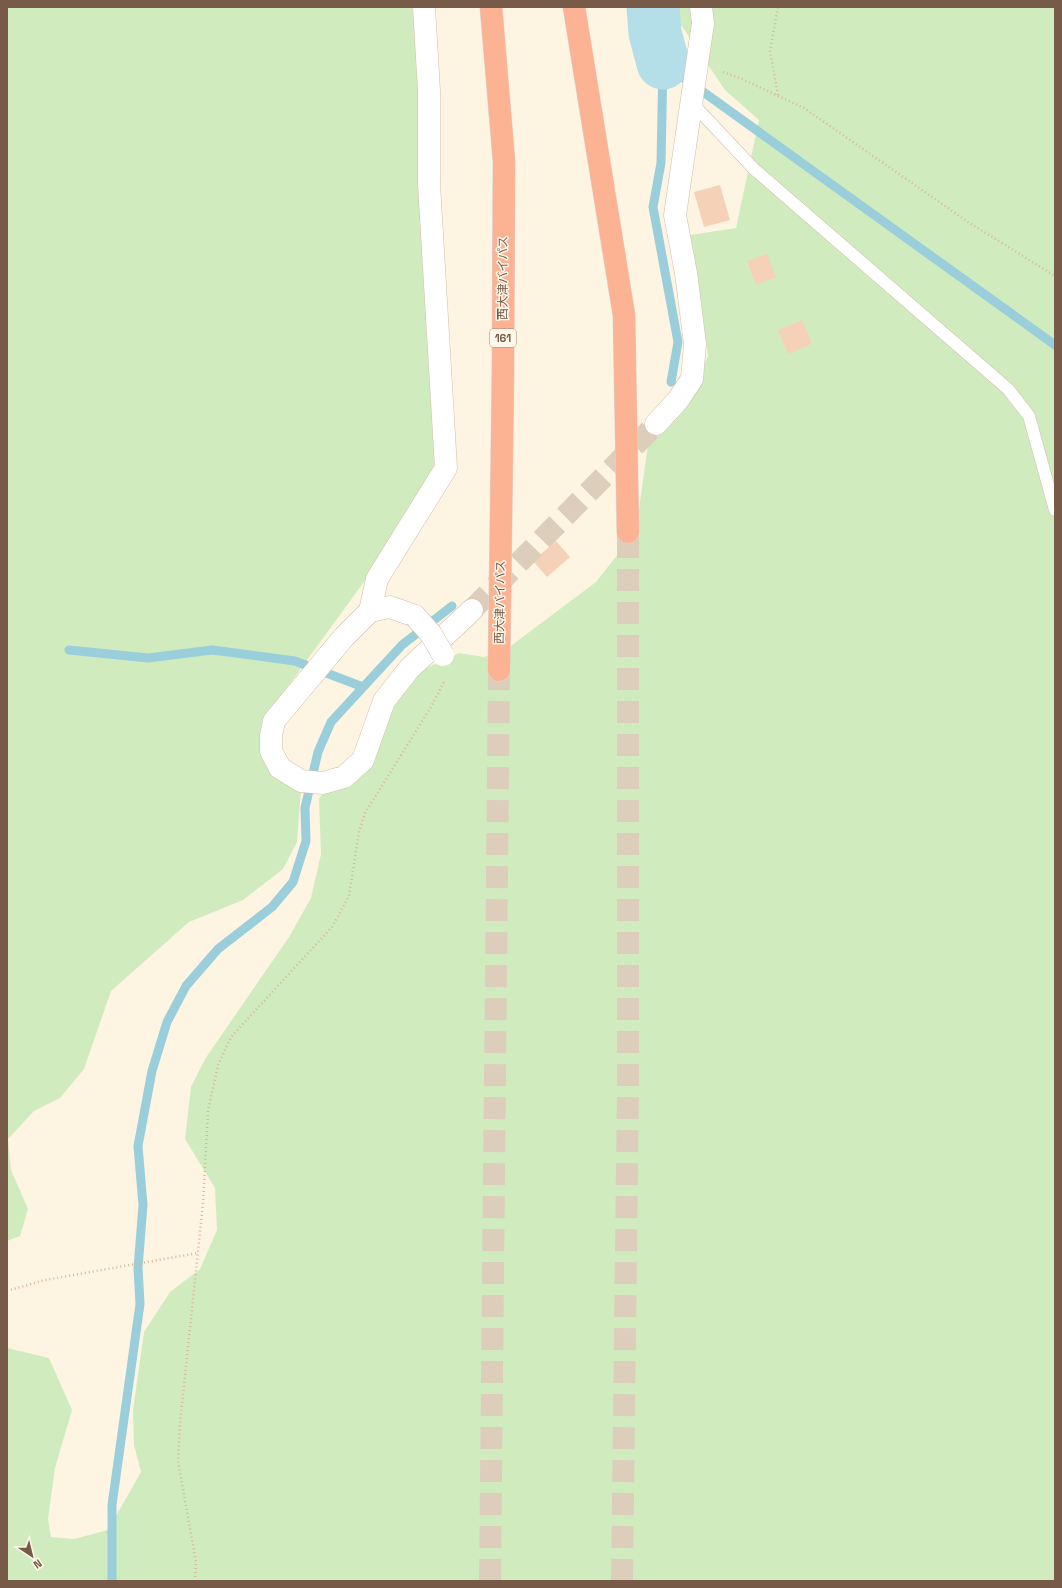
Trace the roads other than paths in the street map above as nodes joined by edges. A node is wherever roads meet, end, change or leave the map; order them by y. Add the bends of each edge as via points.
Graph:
1 (424, 7) edge
2 (491, 7) edge
3 (574, 7) edge
4 (701, 7) edge
5 (692, 101) junction
6 (656, 424) tunnel mouth
7 (1055, 510) edge
8 (628, 532) tunnel mouth
9 (472, 610) tunnel mouth
10 (370, 611) junction
11 (443, 655) road end
12 (499, 670) tunnel mouth

1 - 10 street via 429,91 429,184 446,468 377,579
2 - 12 highway, 西大津バイパス / 161 via 504,161
3 - 8 highway via 624,316
4 - 5 street via 703,23
5 - 6 street via 675,214 695,344 692,380
5 - 7 lane via 754,170 1008,389 1029,416
9 - 10 street via 408,669 384,701 363,760 344,777 323,783 301,782 280,768 271,751 274,721 344,637
10 - 11 street, bridge via 390,608 415,616 431,634

